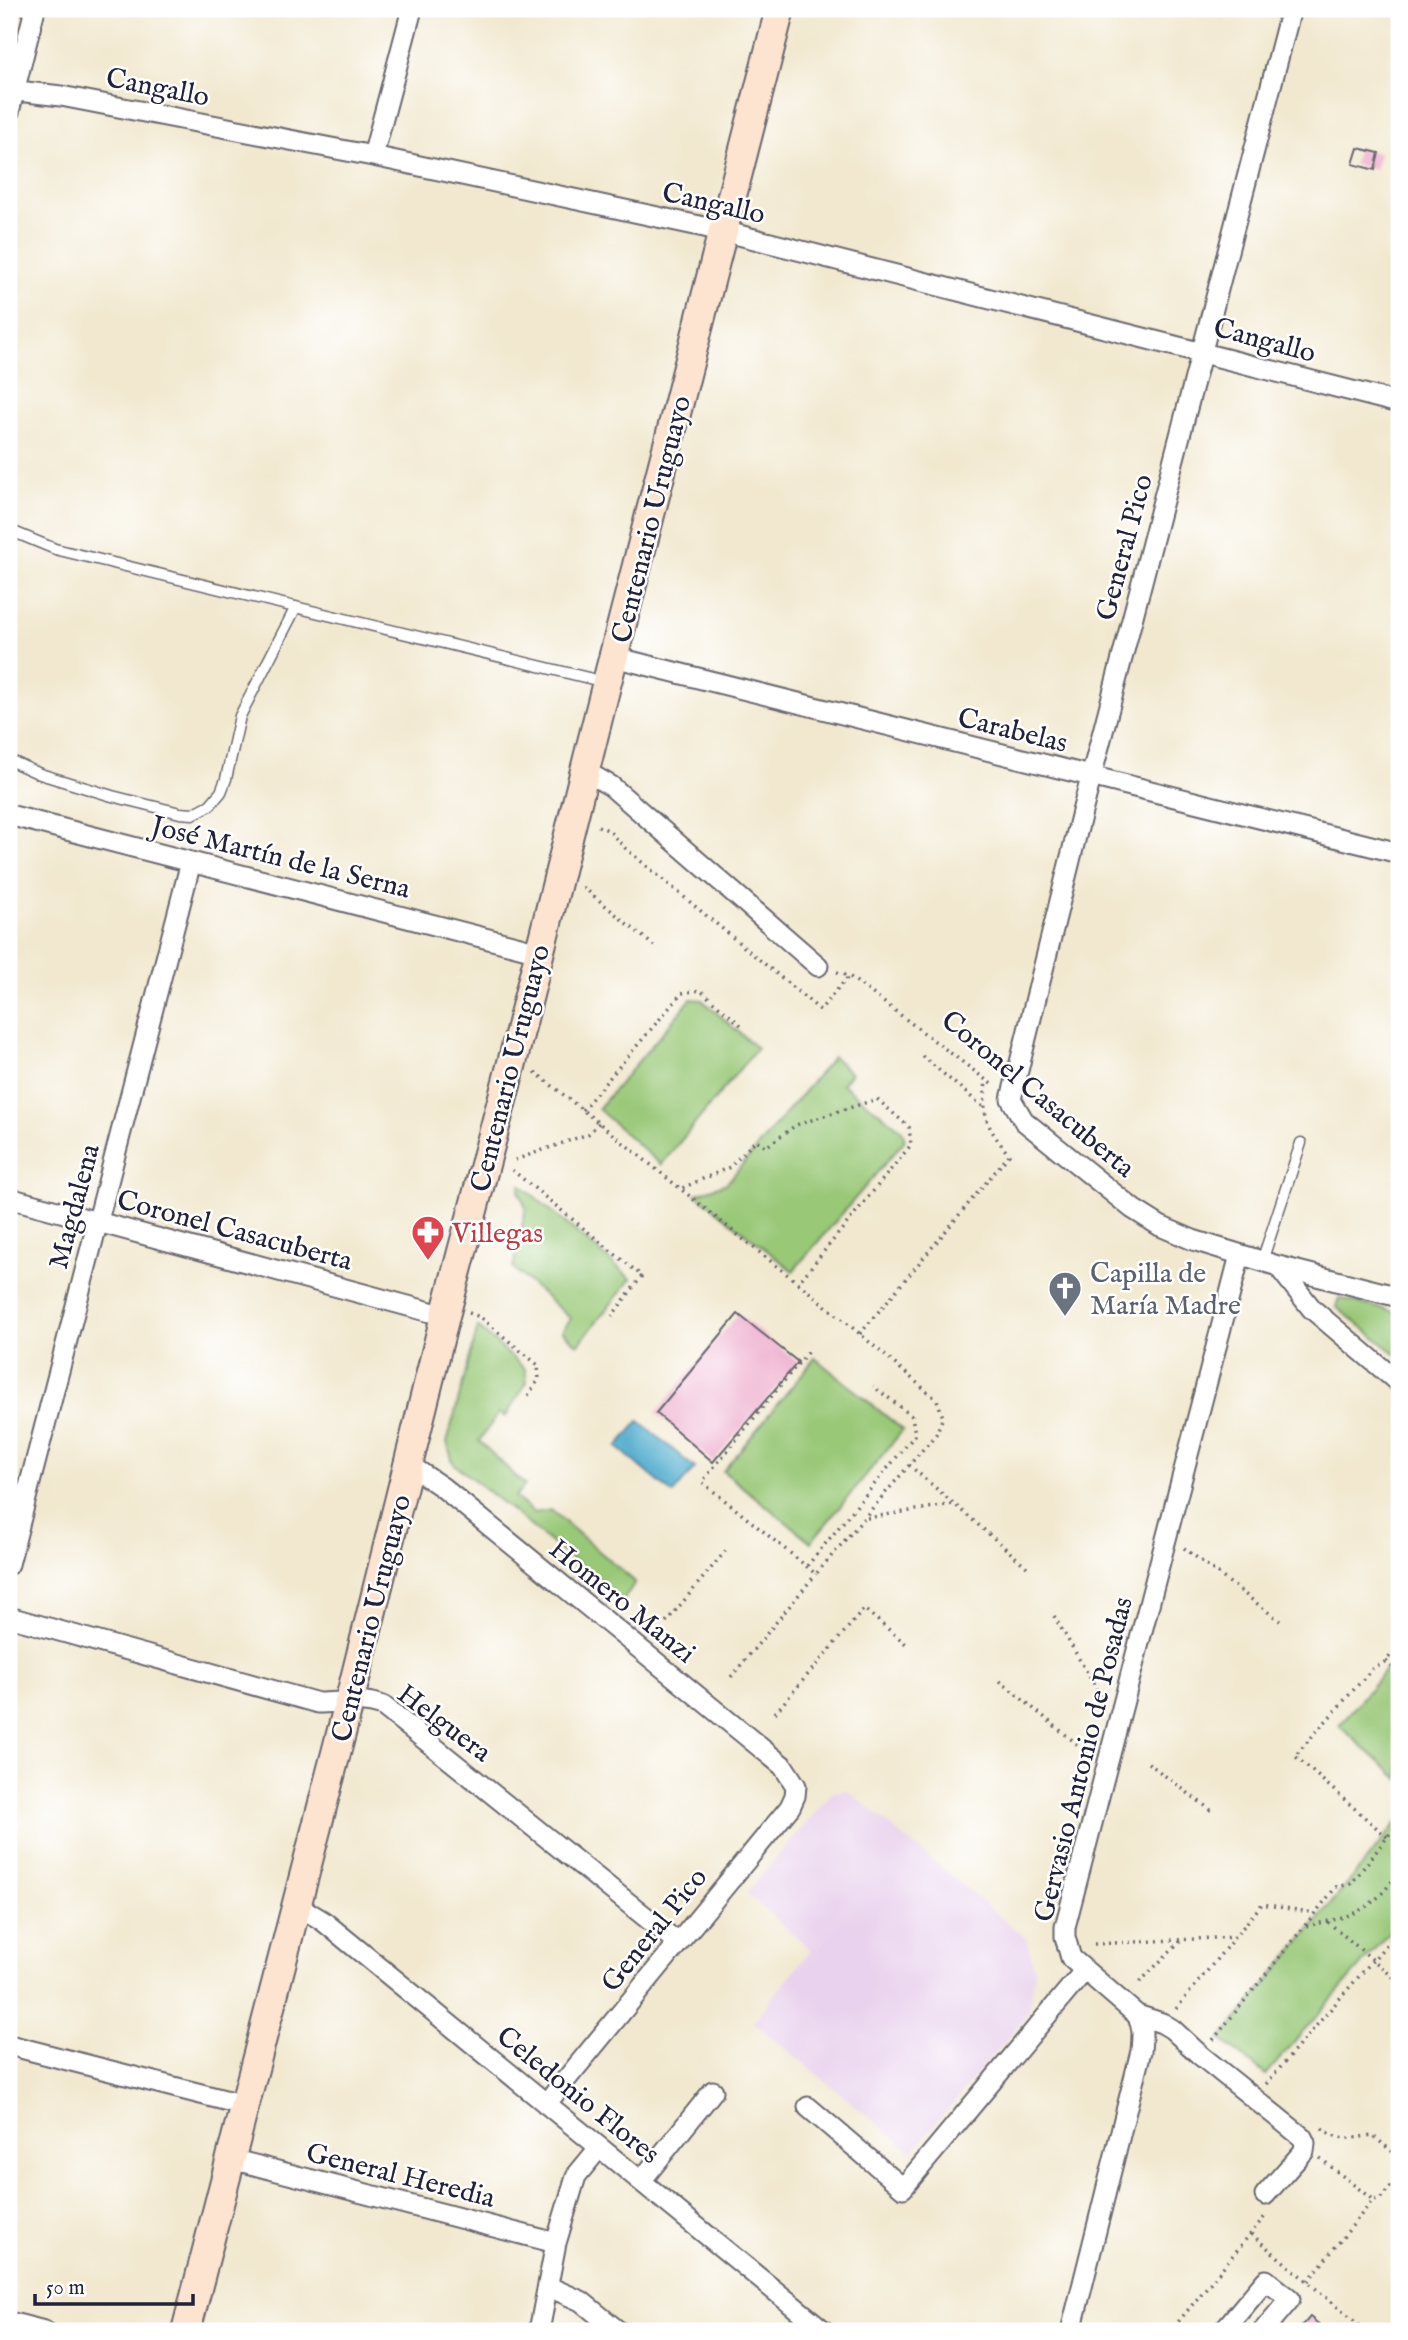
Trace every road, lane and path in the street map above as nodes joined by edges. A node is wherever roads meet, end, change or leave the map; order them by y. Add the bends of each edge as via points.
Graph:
1 (35, 9) edge
2 (412, 9) edge
3 (780, 9) edge
4 (1291, 9) edge
5 (11, 90) edge
6 (9, 112) edge
7 (373, 156) junction
8 (723, 231) junction
9 (1203, 352) junction
10 (1399, 403) edge
11 (9, 530) edge
12 (296, 607) junction
13 (610, 670) junction
14 (9, 760) edge
15 (585, 771) junction
16 (1092, 777) junction
17 (9, 815) edge
18 (598, 826) dead end
19 (1399, 853) edge
20 (191, 862) junction
21 (583, 887) dead end
22 (654, 946) dead end
23 (539, 953) junction
24 (818, 966) joint
25 (849, 976) junction
26 (742, 1026) dead end
27 (514, 1055) junction
28 (922, 1056) dead end
29 (986, 1080) junction
30 (1011, 1099) junction
31 (983, 1107) junction
32 (582, 1110) junction
33 (599, 1123) junction
34 (1301, 1143) dead end
35 (515, 1160) dead end
36 (512, 1170) dead end
37 (680, 1189) junction
38 (9, 1198) edge
39 (98, 1220) junction
40 (1240, 1255) junction
41 (1270, 1264) junction
42 (798, 1283) junction
43 (1399, 1297) edge
44 (456, 1314) junction
45 (612, 1316) dead end
46 (860, 1334) junction
47 (810, 1349) dead end
48 (1399, 1383) edge
49 (873, 1386) dead end
50 (527, 1396) dead end
51 (408, 1464) junction
52 (909, 1465) junction
53 (954, 1504) junction
54 (865, 1518) junction
55 (1180, 1544) dead end
56 (728, 1548) dead end
57 (1399, 1560) edge
58 (9, 1564) edge
59 (807, 1566) junction
60 (1027, 1567) dead end
61 (816, 1574) junction
62 (1399, 1607) edge
63 (1054, 1616) dead end
64 (9, 1617) edge
65 (1280, 1621) dead end
66 (666, 1622) dead end
67 (906, 1644) dead end
68 (1399, 1646) edge
69 (1386, 1661) junction
70 (1399, 1673) edge
71 (731, 1677) dead end
72 (1000, 1681) dead end
73 (1102, 1698) dead end
74 (350, 1699) junction
75 (775, 1713) dead end
76 (1088, 1753) dead end
77 (1148, 1763) dead end
78 (796, 1786) joint
79 (1212, 1811) dead end
80 (1399, 1822) edge
81 (1387, 1837) junction
82 (1399, 1872) edge
83 (295, 1904) junction
84 (1314, 1914) junction
85 (1328, 1922) junction
86 (1304, 1927) junction
87 (1399, 1930) edge
88 (1235, 1937) junction
89 (1182, 1940) junction
90 (677, 1943) junction
91 (1094, 1944) dead end
92 (1373, 1961) junction
93 (1084, 1971) junction
94 (1140, 1982) dead end
95 (1399, 1983) edge
96 (1175, 2011) dead end
97 (1137, 2015) junction
98 (1212, 2041) dead end
99 (9, 2045) edge
100 (713, 2091) dead end
101 (1276, 2091) dead end
102 (547, 2104) junction
103 (244, 2105) junction
104 (807, 2107) dead end
105 (1314, 2122) dead end
106 (599, 2148) junction
107 (1399, 2157) edge
108 (1320, 2158) dead end
109 (231, 2159) junction
110 (1399, 2176) edge
111 (640, 2181) junction
112 (1373, 2200) junction
113 (1268, 2203) joint
114 (1251, 2234) junction
115 (556, 2243) junction
116 (1308, 2281) junction
117 (549, 2287) junction
118 (9, 2322) edge
119 (1174, 2327) dead end
120 (44, 2331) edge
121 (186, 2331) edge
122 (538, 2331) edge
123 (618, 2331) edge
124 (824, 2331) edge
125 (1071, 2331) edge
126 (1223, 2331) edge
127 (1263, 2331) edge
128 (1366, 2331) edge

1 - 5 street
2 - 7 street
3 - 8 main road, Centenario Uruguayo
4 - 9 street, General Pico
5 - 6 street
5 - 7 street, Cangallo
7 - 8 street, Cangallo
8 - 9 street, Cangallo
8 - 13 main road, Centenario Uruguayo
9 - 10 street, Cangallo
9 - 16 street, General Pico
11 - 12 lane via 55,549
12 - 13 lane
12 - 14 lane via 240,716 226,779 210,805 193,814 180,813 40,774
13 - 15 main road, Centenario Uruguayo
13 - 16 street, Carabelas
15 - 23 main road, Centenario Uruguayo
15 - 24 street via 611,786
16 - 19 street, Carabelas
16 - 30 street, General Pico
17 - 20 street, José Martín de la Serna
18 - 25 path via 820,1010
20 - 23 street, José Martín de la Serna
20 - 39 street, Magdalena
21 - 22 path
23 - 27 main road, Centenario Uruguayo
24 - 25 path, Coronel Casacuberta
25 - 29 path, Coronel Casacuberta
26 - 32 path via 700,990 682,993
27 - 32 path
27 - 44 main road, Centenario Uruguayo
28 - 31 path
29 - 30 path, Coronel Casacuberta
29 - 31 path
30 - 40 street, Coronel Casacuberta via 1024,1121 1133,1209 1172,1231
31 - 46 path via 989,1129 1009,1155
32 - 33 path
33 - 35 path via 588,1135
33 - 37 path
34 - 41 lane
36 - 45 path via 642,1276
37 - 42 path
37 - 42 path via 730,1167 756,1140 766,1147 796,1125 877,1100 909,1127 911,1145
38 - 39 street, Coronel Casacuberta
39 - 44 street, Coronel Casacuberta
39 - 58 street, Magdalena
40 - 41 street, Coronel Casacuberta
40 - 93 street, Gervasio Antonio de Posadas via 1065,1927 1071,1958
41 - 43 street
41 - 48 street via 1312,1309
42 - 46 path
44 - 50 path via 480,1317 538,1365 539,1378
44 - 51 main road, Centenario Uruguayo
46 - 52 path via 937,1400 943,1417 936,1434
47 - 59 path via 702,1482
49 - 59 path via 912,1416 915,1435
51 - 74 main road, Centenario Uruguayo
51 - 78 street, Homero Manzi via 783,1766
52 - 53 path
52 - 54 path
53 - 54 path
53 - 60 path
54 - 61 path
55 - 65 path
56 - 66 path
57 - 62 path via 1392,1569
59 - 61 path
61 - 71 path
63 - 73 path
64 - 74 street, Helguera via 318,1703
67 - 75 path via 864,1609
68 - 69 path
69 - 70 path
69 - 81 path via 1372,1669 1296,1756
72 - 76 path
74 - 83 main road, Centenario Uruguayo
74 - 90 street, Helguera via 383,1706
77 - 79 path
78 - 90 street, General Pico via 790,1807
80 - 81 path
81 - 84 path via 1351,1884 1336,1887
82 - 85 path via 1368,1907
83 - 102 street, Celedonio Flores via 323,1921
83 - 103 main road, Centenario Uruguayo
84 - 86 path
84 - 88 path via 1262,1904
85 - 86 path
85 - 92 path
86 - 98 path
87 - 92 path
88 - 89 path
88 - 96 path
89 - 91 path
89 - 94 path
90 - 102 street, General Pico
92 - 95 path
92 - 101 path via 1266,2084
93 - 97 street, Gervasio Antonio de Posadas
93 - 104 street via 903,2189
97 - 113 street, Gervasio Antonio de Posadas via 1172,2029 1301,2137 1304,2151
97 - 125 street via 1142,2023 1141,2050
99 - 103 street
100 - 111 street
102 - 106 street, Celedonio Flores
103 - 109 main road, Centenario Uruguayo
105 - 107 path via 1333,2137 1371,2135
106 - 111 street, Celedonio Flores
106 - 115 street via 576,2176
108 - 112 path
109 - 115 street, General Heredia
109 - 121 main road, Centenario Uruguayo
110 - 112 path via 1380,2199
111 - 124 street, Celedonio Flores
112 - 116 path
113 - 114 path
114 - 116 path
114 - 119 path
115 - 117 street
116 - 128 path
117 - 122 street
117 - 123 street via 582,2301
118 - 120 street
126 - 127 street via 1266,2280 1290,2299

